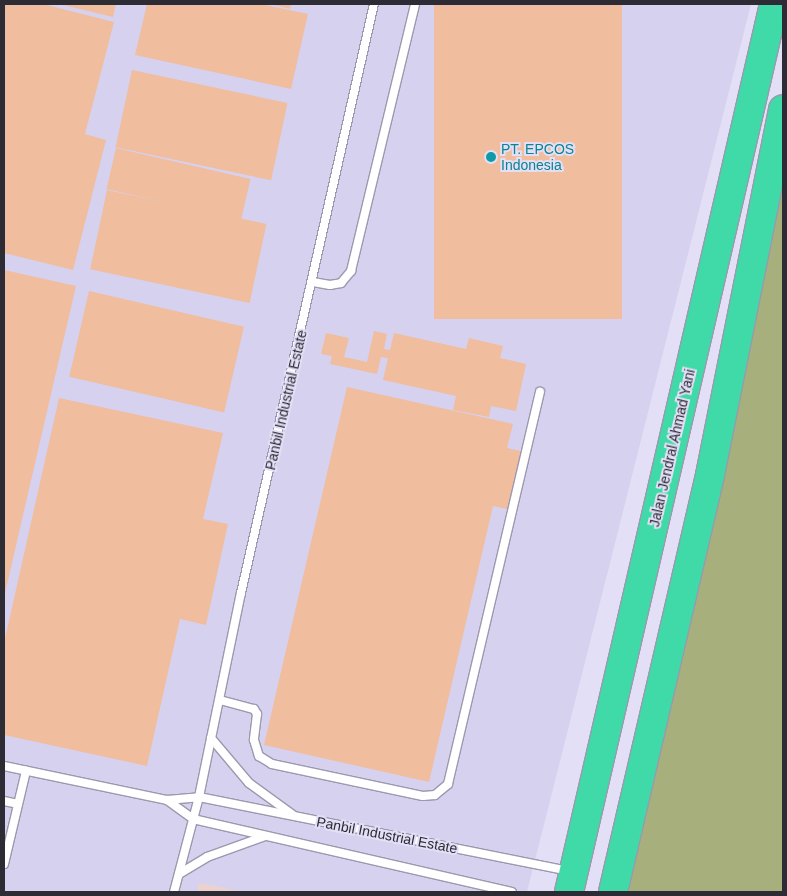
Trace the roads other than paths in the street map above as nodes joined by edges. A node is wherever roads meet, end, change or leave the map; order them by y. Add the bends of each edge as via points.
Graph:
1 (374, 4) edge
2 (415, 4) edge
3 (774, 4) edge
4 (783, 109) edge
5 (313, 282) junction
6 (540, 392) dead end
7 (220, 700) junction
8 (211, 738) junction
9 (4, 766) edge
10 (26, 770) junction
11 (199, 797) junction
12 (167, 800) junction
13 (4, 801) edge
14 (18, 804) junction
15 (296, 817) junction
16 (193, 819) junction
17 (266, 836) junction
18 (4, 864) edge
19 (179, 874) junction
20 (572, 882) edge
21 (174, 892) edge
22 (512, 892) edge
23 (613, 892) edge

1 - 5 lane, Panbil Industrial Estate
2 - 5 lane via 352,271 341,282 330,286
3 - 20 highway, Jalan Jendral Ahmad Yani
4 - 23 highway via 710,475
5 - 7 lane, Panbil Industrial Estate
6 - 7 lane via 448,784 435,794 423,796 272,764 258,756 254,740 257,714 254,708
7 - 8 lane, Panbil Industrial Estate
8 - 11 lane, Panbil Industrial Estate
8 - 15 lane via 249,782
9 - 10 lane, Panbil Industrial Estate
10 - 12 lane, Panbil Industrial Estate
10 - 14 lane
11 - 12 lane, Panbil Industrial Estate
11 - 15 lane, Panbil Industrial Estate
11 - 16 lane, Panbil Industrial Estate
12 - 16 lane
13 - 14 lane
14 - 18 lane
15 - 20 lane, Panbil Industrial Estate
16 - 17 lane
16 - 19 lane, Panbil Industrial Estate
17 - 19 lane via 207,857
17 - 22 lane
19 - 21 lane, Panbil Industrial Estate

